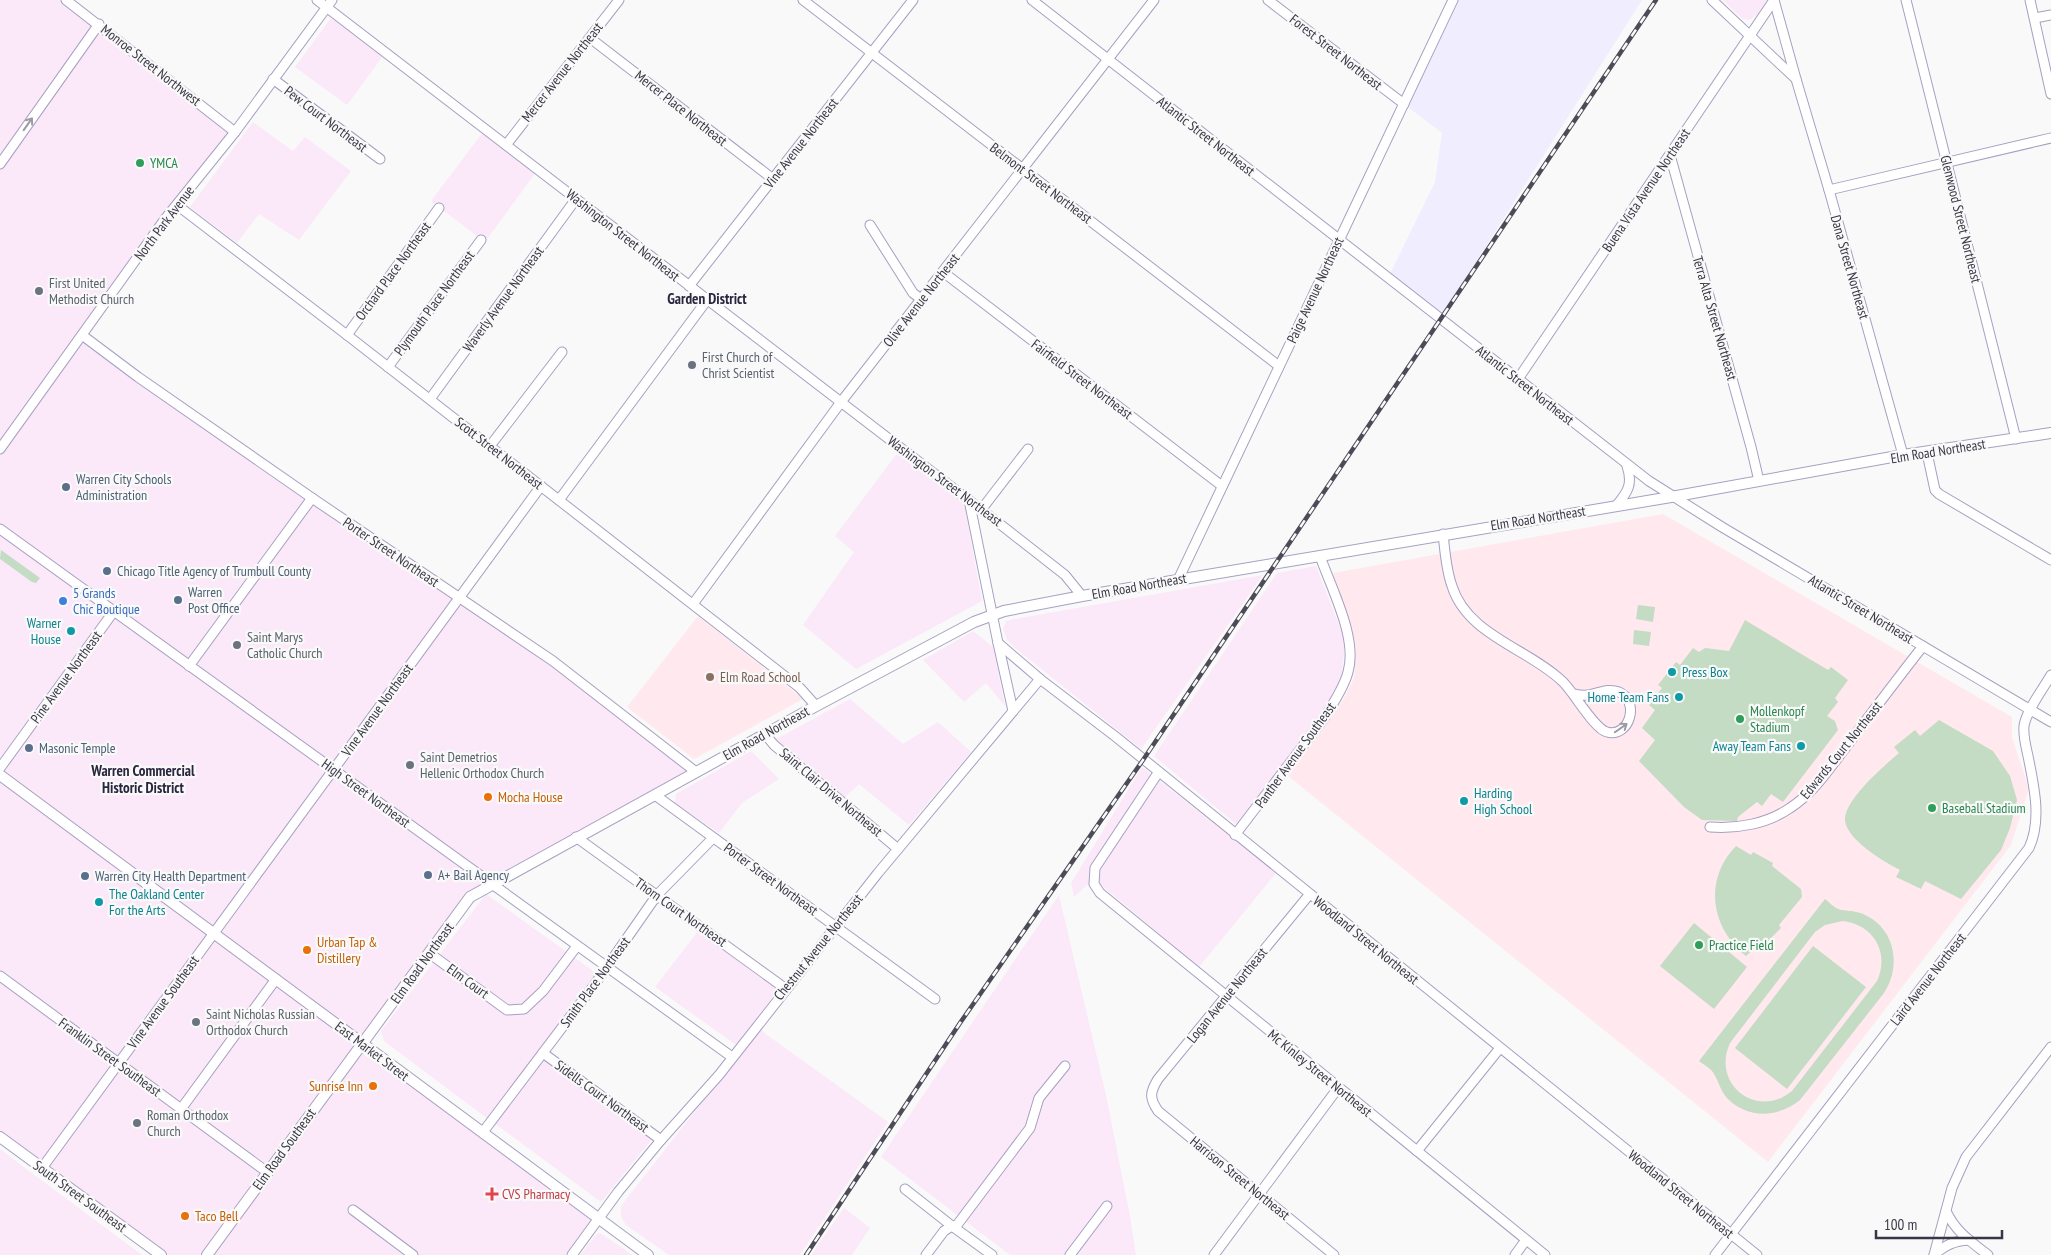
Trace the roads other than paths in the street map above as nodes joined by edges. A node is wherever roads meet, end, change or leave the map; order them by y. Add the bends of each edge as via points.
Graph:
1 (66, 0) edge
2 (316, 0) edge
3 (619, 0) edge
4 (803, 0) edge
5 (913, 0) edge
6 (1032, 0) edge
7 (1154, 0) edge
8 (1268, 0) edge
9 (1453, 0) edge
10 (1712, 0) edge
11 (1774, 0) edge
12 (1906, 0) edge
13 (2030, 0) edge
14 (329, 4) edge
15 (2051, 15) edge
16 (2035, 18) junction
17 (99, 24) junction
18 (1749, 36) junction
19 (590, 38) junction
20 (872, 53) junction
21 (1108, 60) junction
22 (273, 79) junction
23 (1796, 79) junction
24 (2051, 94) edge
25 (1404, 104) junction
26 (235, 132) junction
27 (2051, 138) edge
28 (506, 145) junction
29 (1670, 155) junction
30 (380, 159) dead end
31 (1947, 163) junction
32 (0, 164) edge
33 (1023, 169) junction
34 (773, 179) junction
35 (1829, 190) junction
36 (576, 199) junction
37 (177, 205) junction
38 (439, 208) dead end
39 (870, 225) dead end
40 (481, 240) dead end
41 (1339, 240) junction
42 (943, 272) junction
43 (689, 286) junction
44 (921, 299) junction
45 (707, 300) junction
46 (82, 335) junction
47 (347, 335) junction
48 (562, 352) dead end
49 (1279, 366) junction
50 (388, 367) junction
51 (1518, 380) junction
52 (430, 399) junction
53 (841, 402) junction
54 (2051, 433) edge
55 (2016, 439) junction
56 (490, 446) junction
57 (0, 449) edge
58 (1028, 449) dead end
59 (1927, 453) junction
60 (1903, 455) junction
61 (1627, 465) junction
62 (1758, 481) junction
63 (541, 486) junction
64 (1222, 486) junction
65 (1672, 497) junction
66 (312, 498) junction
67 (559, 500) junction
68 (969, 500) junction
69 (1616, 506) junction
70 (981, 510) junction
71 (0, 529) edge
72 (1443, 534) junction
73 (1320, 556) junction
74 (2051, 560) edge
75 (1178, 580) junction
76 (1082, 596) junction
77 (459, 598) junction
78 (693, 604) junction
79 (114, 611) junction
80 (992, 614) junction
81 (998, 643) junction
82 (1923, 646) junction
83 (189, 666) junction
84 (2051, 675) edge
85 (1040, 678) junction
86 (1575, 694) junction
87 (816, 706) junction
88 (1013, 711) junction
89 (2030, 711) junction
90 (2051, 722) edge
91 (765, 734) junction
92 (0, 768) edge
93 (333, 770) junction
94 (696, 772) junction
95 (1158, 772) junction
96 (0, 775) edge
97 (655, 795) junction
98 (1710, 827) dead end
99 (1235, 835) junction
100 (576, 838) junction
101 (713, 838) junction
102 (898, 849) junction
103 (492, 885) junction
104 (1309, 894) junction
105 (657, 895) junction
106 (836, 926) junction
107 (214, 934) junction
108 (577, 946) junction
109 (429, 953) junction
110 (606, 966) junction
111 (0, 976) edge
112 (276, 979) junction
113 (786, 988) junction
114 (1226, 996) junction
115 (935, 999) dead end
116 (56, 1017) junction
117 (50, 1025) dead end
118 (362, 1043) junction
119 (2051, 1047) edge
120 (1500, 1048) junction
121 (543, 1053) junction
122 (732, 1057) junction
123 (118, 1063) junction
124 (1065, 1066) dead end
125 (1338, 1088) junction
126 (1151, 1098) joint
127 (182, 1109) junction
128 (483, 1132) junction
129 (0, 1137) edge
130 (661, 1140) junction
131 (1417, 1151) junction
132 (42, 1168) junction
133 (267, 1172) junction
134 (905, 1189) dead end
135 (1260, 1194) junction
136 (1107, 1206) dead end
137 (353, 1210) dead end
138 (1946, 1210) junction
139 (599, 1218) junction
140 (952, 1226) junction
141 (1731, 1234) junction
142 (1526, 1240) junction
143 (1969, 1240) junction
144 (161, 1255) edge
145 (207, 1255) edge
146 (414, 1255) edge
147 (572, 1255) edge
148 (648, 1255) edge
149 (926, 1255) edge
150 (992, 1255) edge
151 (1070, 1255) edge
152 (1214, 1255) edge
153 (1334, 1255) edge
154 (1515, 1255) edge
155 (1544, 1255) edge
156 (1715, 1255) edge
157 (1757, 1255) edge
158 (1934, 1255) edge
159 (1988, 1255) edge

1 - 17 street, Monroe Street Northwest
2 - 14 street, Washington Street Northeast
3 - 19 street, Mercer Avenue Northeast
4 - 20 street, Belmont Street Northeast
5 - 20 street, Vine Avenue Northeast
6 - 21 street, Atlantic Street Northeast
7 - 21 street, Olive Avenue Northeast
8 - 25 street, Forest Street Northeast
9 - 25 street, Paige Avenue Northeast
10 - 18 street
11 - 18 street, Buena Vista Avenue Northeast
11 - 23 street, Dana Street Northeast
12 - 31 street, Glenwood Street Northeast
13 - 16 street
14 - 22 street, North Park Avenue
14 - 28 street, Washington Street Northeast
15 - 16 street
16 - 24 street
17 - 26 street, Monroe Street Northwest
32 -> 17 street
18 - 23 street
18 - 29 street, Buena Vista Avenue Northeast
19 - 28 street, Mercer Avenue Northeast
19 - 34 street, Mercer Place Northeast
20 - 33 street, Belmont Street Northeast
20 - 34 street, Vine Avenue Northeast
21 - 33 street, Olive Avenue Northeast
21 - 41 street, Atlantic Street Northeast
22 - 26 street, North Park Avenue
22 - 30 street, Pew Court Northeast
23 - 35 street, Dana Street Northeast
25 - 41 street, Paige Avenue Northeast
26 - 37 street, North Park Avenue
27 - 31 street
28 - 36 street, Washington Street Northeast
29 - 51 street, Buena Vista Avenue Northeast
29 - 62 street, Terra Alta Street Northeast via 1752,447
31 - 35 street
31 - 55 street, Glenwood Street Northeast
33 - 42 street, Olive Avenue Northeast
33 - 49 street, Belmont Street Northeast
34 - 43 street, Vine Avenue Northeast
35 - 60 street, Dana Street Northeast
36 - 43 street, Washington Street Northeast
36 - 52 street, Waverly Avenue Northeast
37 - 46 street, North Park Avenue
37 - 47 street, Scott Street Northeast
38 - 47 street, Orchard Place Northeast
39 - 44 street via 913,293
40 - 50 street, Plymouth Place Northeast
41 - 49 street, Paige Avenue Northeast
41 - 51 street, Atlantic Street Northeast
42 - 44 street, Olive Avenue Northeast
42 - 64 street, Fairfield Street Northeast
43 - 45 street, Washington Street Northeast
44 - 53 street, Olive Avenue Northeast
45 - 53 street, Washington Street Northeast
45 - 67 street
46 - 57 street, North Park Avenue
46 - 66 street, Porter Street Northeast
47 - 50 street, Scott Street Northeast
48 - 56 street
49 - 64 street, Paige Avenue Northeast
50 - 52 street, Scott Street Northeast
51 - 61 street, Atlantic Street Northeast
52 - 56 street, Scott Street Northeast
53 - 68 street, Washington Street Northeast
53 - 78 street, Olive Avenue Northeast
54 - 55 main road, Elm Road Northeast
55 - 59 main road, Elm Road Northeast
56 - 63 street, Scott Street Northeast
58 - 70 street
59 - 60 main road, Elm Road Northeast
59 - 74 street via 1935,490 1939,494
60 - 62 main road, Elm Road Northeast
61 - 65 street, Atlantic Street Northeast
61 - 69 street via 1631,484
62 - 65 main road, Elm Road Northeast
63 - 67 street, Scott Street Northeast
63 - 77 street, Vine Avenue Northeast
64 - 75 street, Paige Avenue Northeast
65 - 69 main road, Elm Road Northeast
65 - 82 street, Atlantic Street Northeast
66 - 77 street, Porter Street Northeast
66 - 83 street
67 - 78 street, Scott Street Northeast
68 - 70 street, Washington Street Northeast
68 - 80 street
69 - 72 main road, Elm Road Northeast
70 - 76 street, Washington Street Northeast via 1065,576
71 - 79 street, High Street Northeast
72 - 73 main road, Elm Road Northeast
72 - 86 street via 1452,588 1472,618 1548,670
73 - 75 main road, Elm Road Northeast
73 - 99 street, Panther Avenue Southeast via 1349,640 1348,672 1325,717
75 - 76 main road, Elm Road Northeast
76 - 80 main road, Elm Road Northeast
77 - 93 street, Vine Avenue Northeast
77 - 94 street, Porter Street Northeast via 558,666
78 - 87 street, Scott Street Northeast via 800,688
79 - 83 street, High Street Northeast
79 - 92 street, Pine Avenue Northeast
80 - 81 street
80 - 87 main road, Elm Road Northeast
81 - 85 street, Woodland Street Northeast
81 - 88 street
82 - 89 street, Atlantic Street Northeast
82 - 98 street, Edwards Court Northeast via 1800,802 1754,824
83 - 93 street, High Street Northeast
84 - 89 street, Laird Avenue Northeast
85 - 88 street, Chestnut Avenue Northeast
85 - 95 street, Woodland Street Northeast
86 -> 86 street via 1592,721 1605,732 1614,733 1630,719 1628,702 1618,692 1609,690 1584,697
87 - 91 main road, Elm Road Northeast
88 - 102 street, Chestnut Avenue Northeast
89 - 90 street, Atlantic Street Northeast
89 - 141 street, Laird Avenue Northeast via 2023,728 2033,780 2036,820 2029,848
91 - 94 main road, Elm Road Northeast
91 - 102 street, Saint Clair Drive Northeast
93 - 103 street, High Street Northeast
93 - 107 street, Vine Avenue Northeast
94 - 97 main road, Elm Road Northeast
95 - 99 street, Woodland Street Northeast
95 - 114 street, Mc Kinley Street Northeast via 1095,868 1096,889
96 - 107 main road, East Market Street
97 - 100 main road, Elm Road Northeast
97 - 101 street, Porter Street Northeast
99 - 104 street, Woodland Street Northeast
100 - 103 main road, Elm Road Northeast
100 - 105 street, Thorn Court Northeast
101 - 105 street, Smith Place Northeast
101 - 106 street, Porter Street Northeast
102 - 106 street, Chestnut Avenue Northeast
103 - 108 street, High Street Northeast
103 - 109 main road, Elm Road Northeast via 470,897
104 - 114 street, Logan Avenue Northeast
104 - 120 street, Woodland Street Northeast
105 - 110 street, Smith Place Northeast
105 - 113 street, Thorn Court Northeast
106 - 113 street, Chestnut Avenue Northeast
106 - 115 street, Porter Street Northeast
107 - 112 main road, East Market Street
107 - 123 street, Vine Avenue Southeast
108 - 109 street, Elm Court via 543,991 524,1010 507,1010
108 - 110 street, High Street Northeast
109 - 118 main road, Elm Road Northeast
110 - 121 street, Smith Place Northeast
110 - 122 street, High Street Northeast
111 - 116 street, Franklin Street Southeast
112 - 118 main road, East Market Street
112 - 127 street
113 - 122 street, Chestnut Avenue Northeast
114 - 125 street, Mc Kinley Street Northeast
114 - 126 street, Logan Avenue Northeast via 1158,1079
116 - 117 street
116 - 123 street, Franklin Street Southeast
118 - 128 main road, East Market Street
118 - 133 main road, Elm Road Southeast
119 - 138 street via 1966,1157
120 - 131 street
120 - 141 street, Woodland Street Northeast
121 - 128 street, Smith Place Northeast
121 - 130 street, Sidells Court Northeast
122 - 130 street, Chestnut Avenue Northeast
123 - 127 street, Franklin Street Southeast
123 - 132 street, Vine Avenue Southeast
124 - 140 street via 1039,1098 1030,1128 957,1225
125 - 131 street, Mc Kinley Street Northeast
125 - 135 street
126 - 135 street, Harrison Street Northeast via 1158,1111
127 - 133 street, Franklin Street Southeast
128 - 139 main road, East Market Street
129 - 132 main road, South Street Southeast
130 - 139 street, Chestnut Avenue Northeast
131 - 142 street, Mc Kinley Street Northeast
132 - 144 main road, South Street Southeast
133 - 145 main road, Elm Road Southeast
134 - 140 street
135 - 152 street
135 - 153 street, Harrison Street Northeast
136 - 151 street
137 - 146 street
138 - 143 street via 1955,1228
138 - 158 street
139 - 147 street, Chestnut Avenue Northeast
139 - 148 main road, East Market Street
140 - 149 street via 944,1231
140 - 150 street
141 - 156 street, Laird Avenue Northeast
141 - 157 street, Woodland Street Northeast
142 - 154 street
142 - 155 street, Mc Kinley Street Northeast
143 - 158 street via 1956,1241
143 - 159 street

